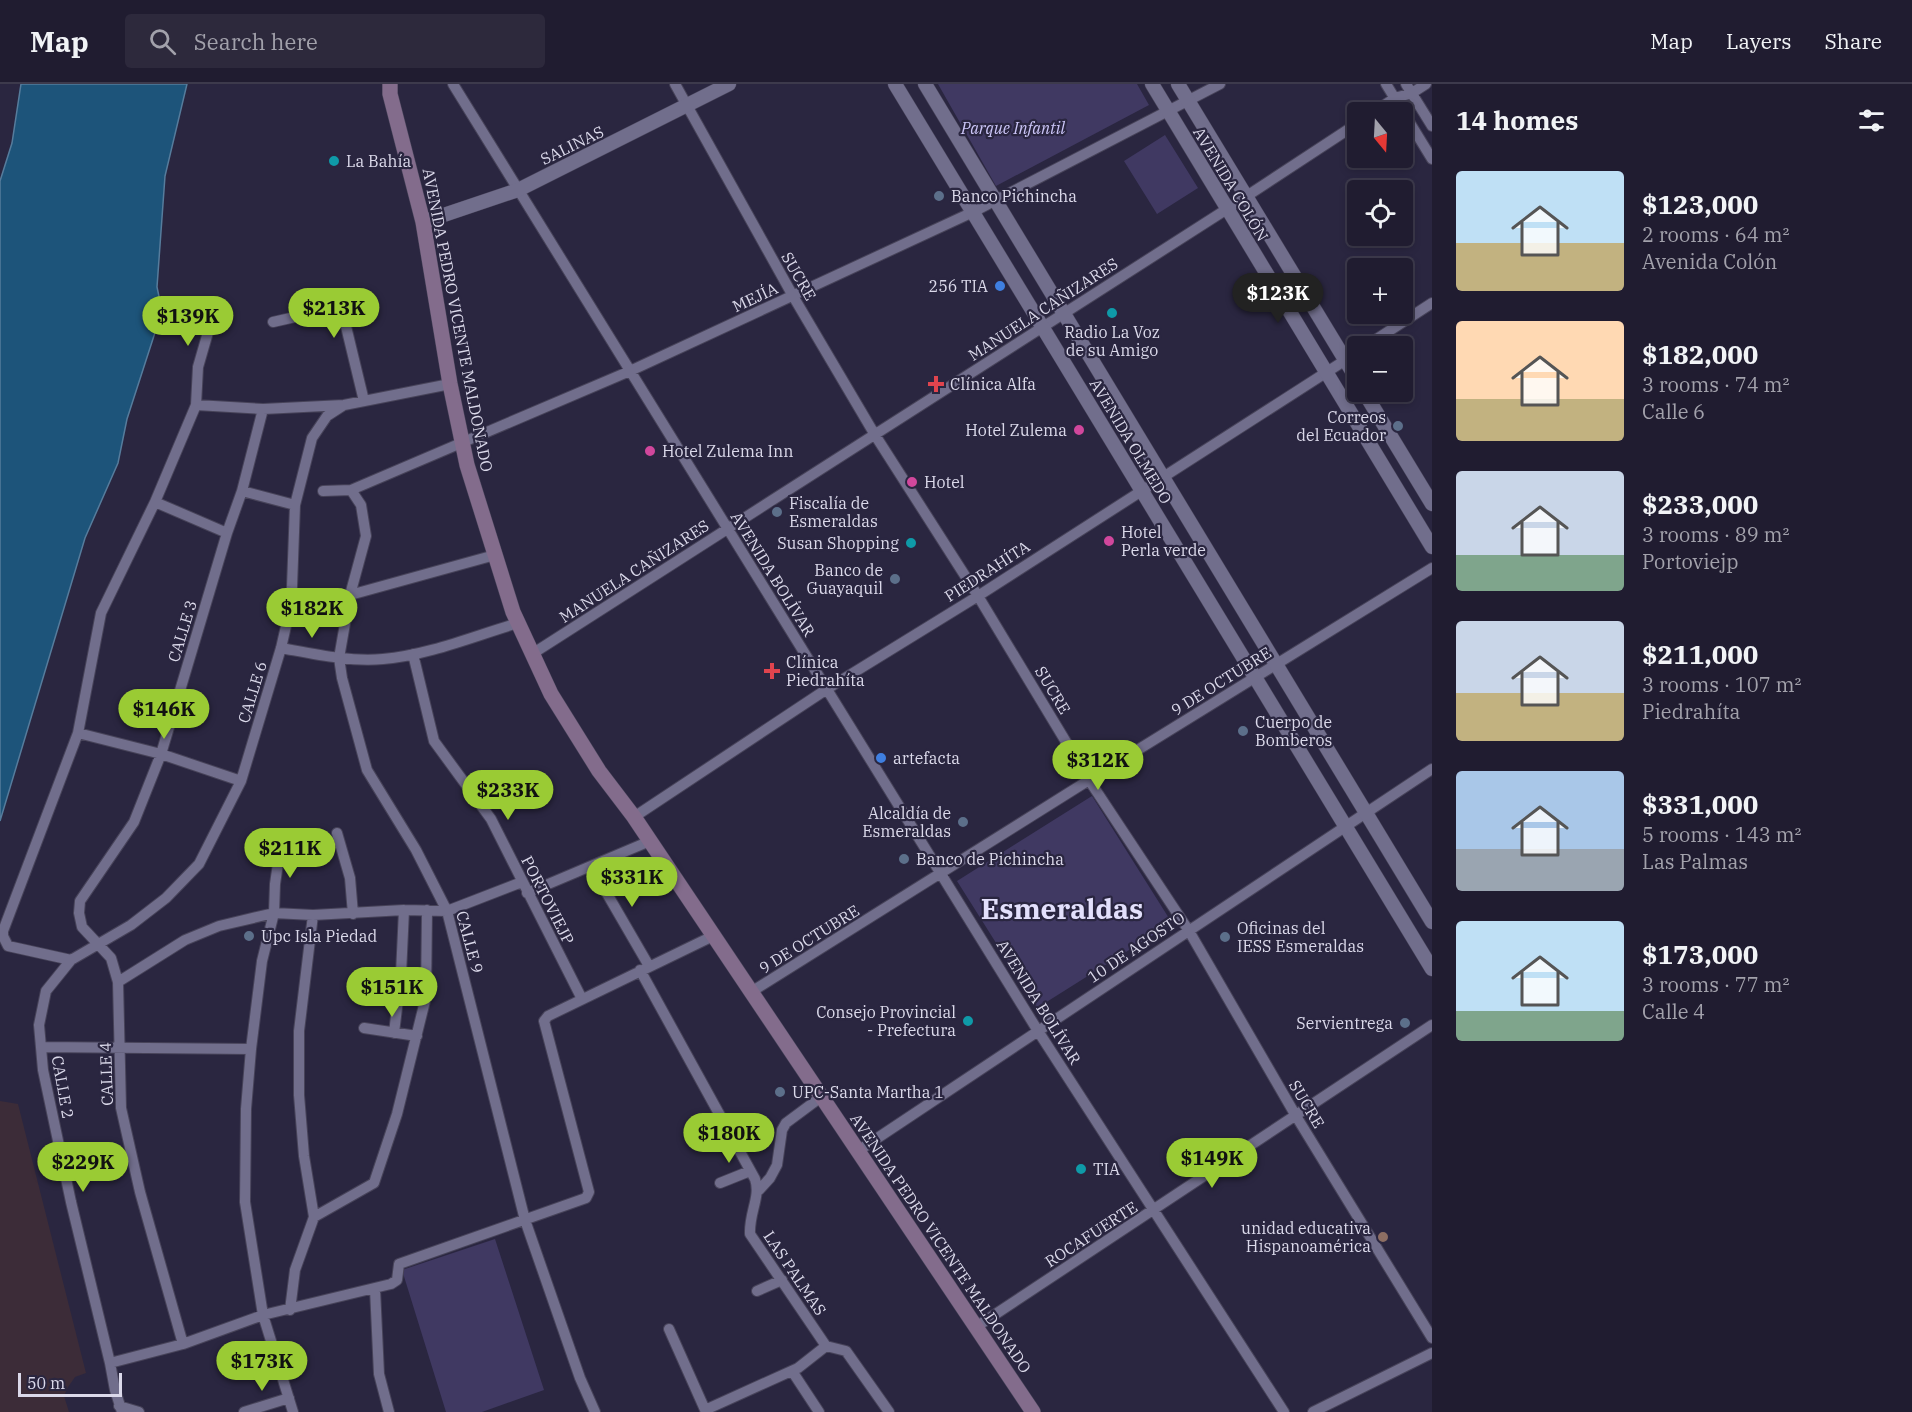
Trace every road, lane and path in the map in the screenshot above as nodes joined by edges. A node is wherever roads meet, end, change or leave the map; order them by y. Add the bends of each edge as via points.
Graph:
1 (390, 84) edge
2 (453, 84) edge
3 (675, 84) edge
4 (729, 84) edge
5 (896, 84) edge
6 (924, 84) edge
7 (1152, 84) edge
8 (1178, 84) edge
9 (1220, 84) edge
10 (1386, 84) edge
11 (1426, 84) edge
12 (1409, 88) edge
13 (1395, 98) junction
14 (1188, 101) junction
15 (1389, 102) edge
16 (687, 106) junction
17 (1168, 112) junction
18 (1432, 126) edge
19 (1347, 130) edge
20 (1432, 159) edge
21 (518, 190) junction
22 (1246, 197) junction
23 (996, 200) junction
24 (1227, 209) junction
25 (973, 212) junction
26 (423, 222) junction
27 (793, 296) junction
28 (1432, 303) edge
29 (219, 311) dead end
30 (1063, 314) junction
31 (273, 322) dead end
32 (1043, 327) junction
33 (1381, 336) edge
34 (1345, 361) junction
35 (1347, 364) edge
36 (630, 371) junction
37 (1326, 372) junction
38 (450, 384) junction
39 (364, 401) junction
40 (1370, 402) edge
41 (196, 405) junction
42 (344, 405) junction
43 (262, 409) junction
44 (875, 435) junction
45 (462, 444) junction
46 (1162, 478) junction
47 (351, 490) junction
48 (242, 491) junction
49 (323, 491) dead end
50 (1142, 491) junction
51 (155, 502) junction
52 (1432, 504) edge
53 (295, 505) junction
54 (728, 529) junction
55 (227, 533) junction
56 (1432, 547) edge
57 (495, 555) junction
58 (1432, 568) edge
59 (350, 595) junction
60 (978, 596) junction
61 (518, 623) junction
62 (281, 648) junction
63 (413, 654) junction
64 (532, 654) junction
65 (339, 658) junction
66 (1276, 664) junction
67 (1255, 678) junction
68 (827, 689) junction
69 (78, 733) junction
70 (161, 754) junction
71 (1432, 769) edge
72 (1089, 780) junction
73 (241, 781) junction
74 (1366, 813) junction
75 (634, 817) junction
76 (1345, 826) junction
77 (337, 833) dead end
78 (650, 841) junction
79 (281, 843) dead end
80 (591, 866) junction
81 (941, 874) junction
82 (522, 882) junction
83 (527, 893) junction
84 (404, 910) junction
85 (427, 910) junction
86 (447, 911) junction
87 (274, 913) junction
88 (353, 914) junction
89 (312, 915) junction
90 (1432, 922) edge
91 (1189, 931) junction
92 (713, 936) junction
93 (100, 945) junction
94 (71, 960) junction
95 (645, 968) junction
96 (1432, 969) edge
97 (118, 982) junction
98 (751, 993) junction
99 (582, 999) junction
100 (1432, 1025) edge
101 (364, 1028) dead end
102 (1038, 1031) junction
103 (394, 1033) junction
104 (417, 1036) junction
105 (41, 1047) junction
106 (120, 1047) junction
107 (251, 1049) junction
108 (821, 1097) junction
109 (1296, 1116) junction
110 (858, 1151) junction
111 (750, 1171) junction
112 (720, 1184) dead end
113 (759, 1190) junction
114 (1153, 1211) junction
115 (314, 1217) junction
116 (525, 1220) junction
117 (782, 1280) junction
118 (375, 1288) junction
119 (757, 1292) dead end
120 (290, 1310) junction
121 (264, 1315) junction
122 (976, 1327) junction
123 (669, 1329) dead end
124 (1432, 1338) edge
125 (183, 1344) junction
126 (826, 1346) junction
127 (1432, 1353) edge
128 (110, 1363) junction
129 (792, 1371) junction
130 (289, 1398) junction
131 (121, 1409) edge
132 (705, 1411) edge
133 (139, 1412) edge
134 (244, 1412) edge
135 (293, 1412) edge
136 (389, 1412) edge
137 (594, 1412) edge
138 (819, 1412) edge
139 (889, 1412) edge
140 (1033, 1412) edge
141 (1284, 1412) edge
142 (1313, 1412) edge

1 - 26 main road, AVENIDA PEDRO VICENTE MALDONADO
2 - 21 street, AVENIDA BOLÍVAR
3 - 16 street, SUCRE
4 - 16 street, SALINAS
5 - 25 street, AVENIDA OLMEDO
6 - 23 street, AVENIDA OLMEDO
7 - 17 street, AVENIDA COLÓN
8 - 14 street, AVENIDA COLÓN
9 - 14 street, MEJÍA
10 - 13 street
11 - 12 street
12 - 13 street
12 - 18 street
13 - 15 street
13 - 20 street
14 - 17 street, MEJÍA
14 - 22 street, AVENIDA COLÓN
16 - 21 street, SALINAS
16 - 27 street, SUCRE
17 - 23 street, MEJÍA
17 - 24 street, AVENIDA COLÓN
19 - 22 street, MANUELA CAÑIZARES
21 - 26 street, SALINAS
21 - 36 street, AVENIDA BOLÍVAR
22 - 24 street, MANUELA CAÑIZARES
22 - 34 street, AVENIDA COLÓN
23 - 25 street, MEJÍA
23 - 30 street, AVENIDA OLMEDO
24 - 30 street, MANUELA CAÑIZARES
24 - 37 street, AVENIDA COLÓN
25 - 27 street, MEJÍA
25 - 32 street, AVENIDA OLMEDO
26 - 38 main road, AVENIDA PEDRO VICENTE MALDONADO
27 - 36 street, MEJÍA
27 - 44 street, SUCRE
28 - 33 street
29 - 41 street via 213,315 198,367
30 - 32 street, MANUELA CAÑIZARES
30 - 46 street, AVENIDA OLMEDO
31 - 39 street via 340,311
32 - 44 street, MANUELA CAÑIZARES
32 - 50 street, AVENIDA OLMEDO
34 - 35 street, AVENIDA COLÓN
34 - 37 street, PIEDRAHÍTA
36 - 45 street, MEJÍA
36 - 54 street, AVENIDA BOLÍVAR
37 - 46 street, PIEDRAHÍTA
37 - 56 street, AVENIDA COLÓN
38 - 39 street
38 - 45 main road, AVENIDA PEDRO VICENTE MALDONADO
39 - 42 street
40 - 52 street
41 - 43 street
41 - 51 street
42 - 43 street
42 - 53 street, CALLE 6 via 327,416 312,438
43 - 48 street, CALLE 3
44 - 54 street, MANUELA CAÑIZARES
44 - 60 street, SUCRE
45 - 47 street, MEJÍA
45 - 57 main road, AVENIDA PEDRO VICENTE MALDONADO
46 - 50 street, PIEDRAHÍTA
46 - 66 street, AVENIDA OLMEDO
47 - 49 street, MEJÍA
47 - 59 street, CALLE 9 via 361,505 366,536
48 - 53 street
48 - 55 street, CALLE 3
50 - 60 street, PIEDRAHÍTA
50 - 67 street, AVENIDA OLMEDO
51 - 55 street
51 - 69 street via 101,613
53 - 62 street, CALLE 6 via 292,587
54 - 64 street, MANUELA CAÑIZARES
54 - 68 street, AVENIDA BOLÍVAR
55 - 70 street, CALLE 3
57 - 59 street
57 - 61 main road, AVENIDA PEDRO VICENTE MALDONADO
58 - 66 street, 9 DE OCTUBRE
59 - 65 street, CALLE 9
60 - 68 street, PIEDRAHÍTA
60 - 72 street, SUCRE
61 - 63 street
61 - 64 main road, AVENIDA PEDRO VICENTE MALDONADO
62 - 65 street
62 - 73 street, CALLE 6
63 - 65 street via 382,659
63 - 82 street, PORTOVIEJP via 434,741 491,819
64 - 75 main road, AVENIDA PEDRO VICENTE MALDONADO via 551,694 587,752
65 - 86 street, CALLE 9 via 367,770 416,850
66 - 67 street, 9 DE OCTUBRE
66 - 74 street, AVENIDA OLMEDO
67 - 72 street, 9 DE OCTUBRE
67 - 76 street, AVENIDA OLMEDO
68 - 75 street, PIEDRAHÍTA
68 - 81 street, AVENIDA BOLÍVAR
69 - 70 street
69 - 94 street via 3,936 8,946
70 - 73 street
70 - 93 street, CALLE 3 via 134,822 80,901 82,927
71 - 74 street, 10 DE AGOSTO
72 - 81 street, 9 DE OCTUBRE
72 - 91 street, SUCRE
73 - 93 street, CALLE 6 via 199,864 166,898
74 - 76 street, 10 DE AGOSTO
74 - 90 street, AVENIDA OLMEDO
75 - 78 main road, AVENIDA PEDRO VICENTE MALDONADO
76 - 91 street, 10 DE AGOSTO
76 - 96 street, AVENIDA OLMEDO
77 - 88 street via 350,878
78 - 80 street
78 - 92 main road, AVENIDA PEDRO VICENTE MALDONADO
79 - 87 street
80 - 83 street
80 - 95 street
81 - 98 street, 9 DE OCTUBRE
81 - 102 street, AVENIDA BOLÍVAR
82 - 83 street, PORTOVIEJP
82 - 86 street
83 - 99 street, PORTOVIEJP
84 - 85 street
84 - 88 street
84 - 103 street
85 - 86 street
85 - 104 street via 426,997
86 - 116 street, CALLE 9
87 - 89 street
87 - 97 street via 219,926 185,940
87 - 107 street via 262,961
88 - 89 street
89 - 115 street via 299,1031 298,1095
91 - 102 street, 10 DE AGOSTO
91 - 109 street, SUCRE
92 - 95 street
92 - 98 main road, AVENIDA PEDRO VICENTE MALDONADO
93 - 94 street, CALLE 2
93 - 97 street, CALLE 4 via 111,958
94 - 105 street, CALLE 2 via 46,991 39,1025
95 - 99 street
95 - 111 street
97 - 106 street, CALLE 4
98 - 108 main road, AVENIDA PEDRO VICENTE MALDONADO
99 - 116 street via 544,1021 589,1195
100 - 109 street, ROCAFUERTE
101 - 103 street
102 - 110 street, 10 DE AGOSTO
102 - 114 street, AVENIDA BOLÍVAR
103 - 104 street
104 - 115 street via 374,1183
105 - 106 street
105 - 128 street, CALLE 2 via 71,1202
106 - 107 street
106 - 125 street, CALLE 4 via 121,1108
107 - 121 street via 245,1202
108 - 110 main road, AVENIDA PEDRO VICENTE MALDONADO
108 - 113 street, LAS PALMAS via 786,1123 777,1165
109 - 114 street, ROCAFUERTE
109 - 124 street, SUCRE
110 - 122 main road, AVENIDA PEDRO VICENTE MALDONADO
111 - 112 street
111 - 113 street
113 - 117 street, LAS PALMAS via 750,1216 750,1233
114 - 122 street, ROCAFUERTE
114 - 141 street, AVENIDA BOLÍVAR
115 - 120 street via 295,1270
116 - 118 street via 399,1264 397,1280
116 - 137 street, CALLE 9
117 - 119 street
117 - 126 street, LAS PALMAS
118 - 120 street
118 - 136 street via 379,1374
120 - 121 street
121 - 125 street
121 - 130 street
122 - 140 main road, AVENIDA PEDRO VICENTE MALDONADO
123 - 132 street
125 - 128 street
126 - 129 street
126 - 139 street, LAS PALMAS via 846,1351
127 - 142 street
128 - 131 street, CALLE 2
129 - 132 street
129 - 138 street
130 - 134 street
130 - 135 street
131 - 133 street

